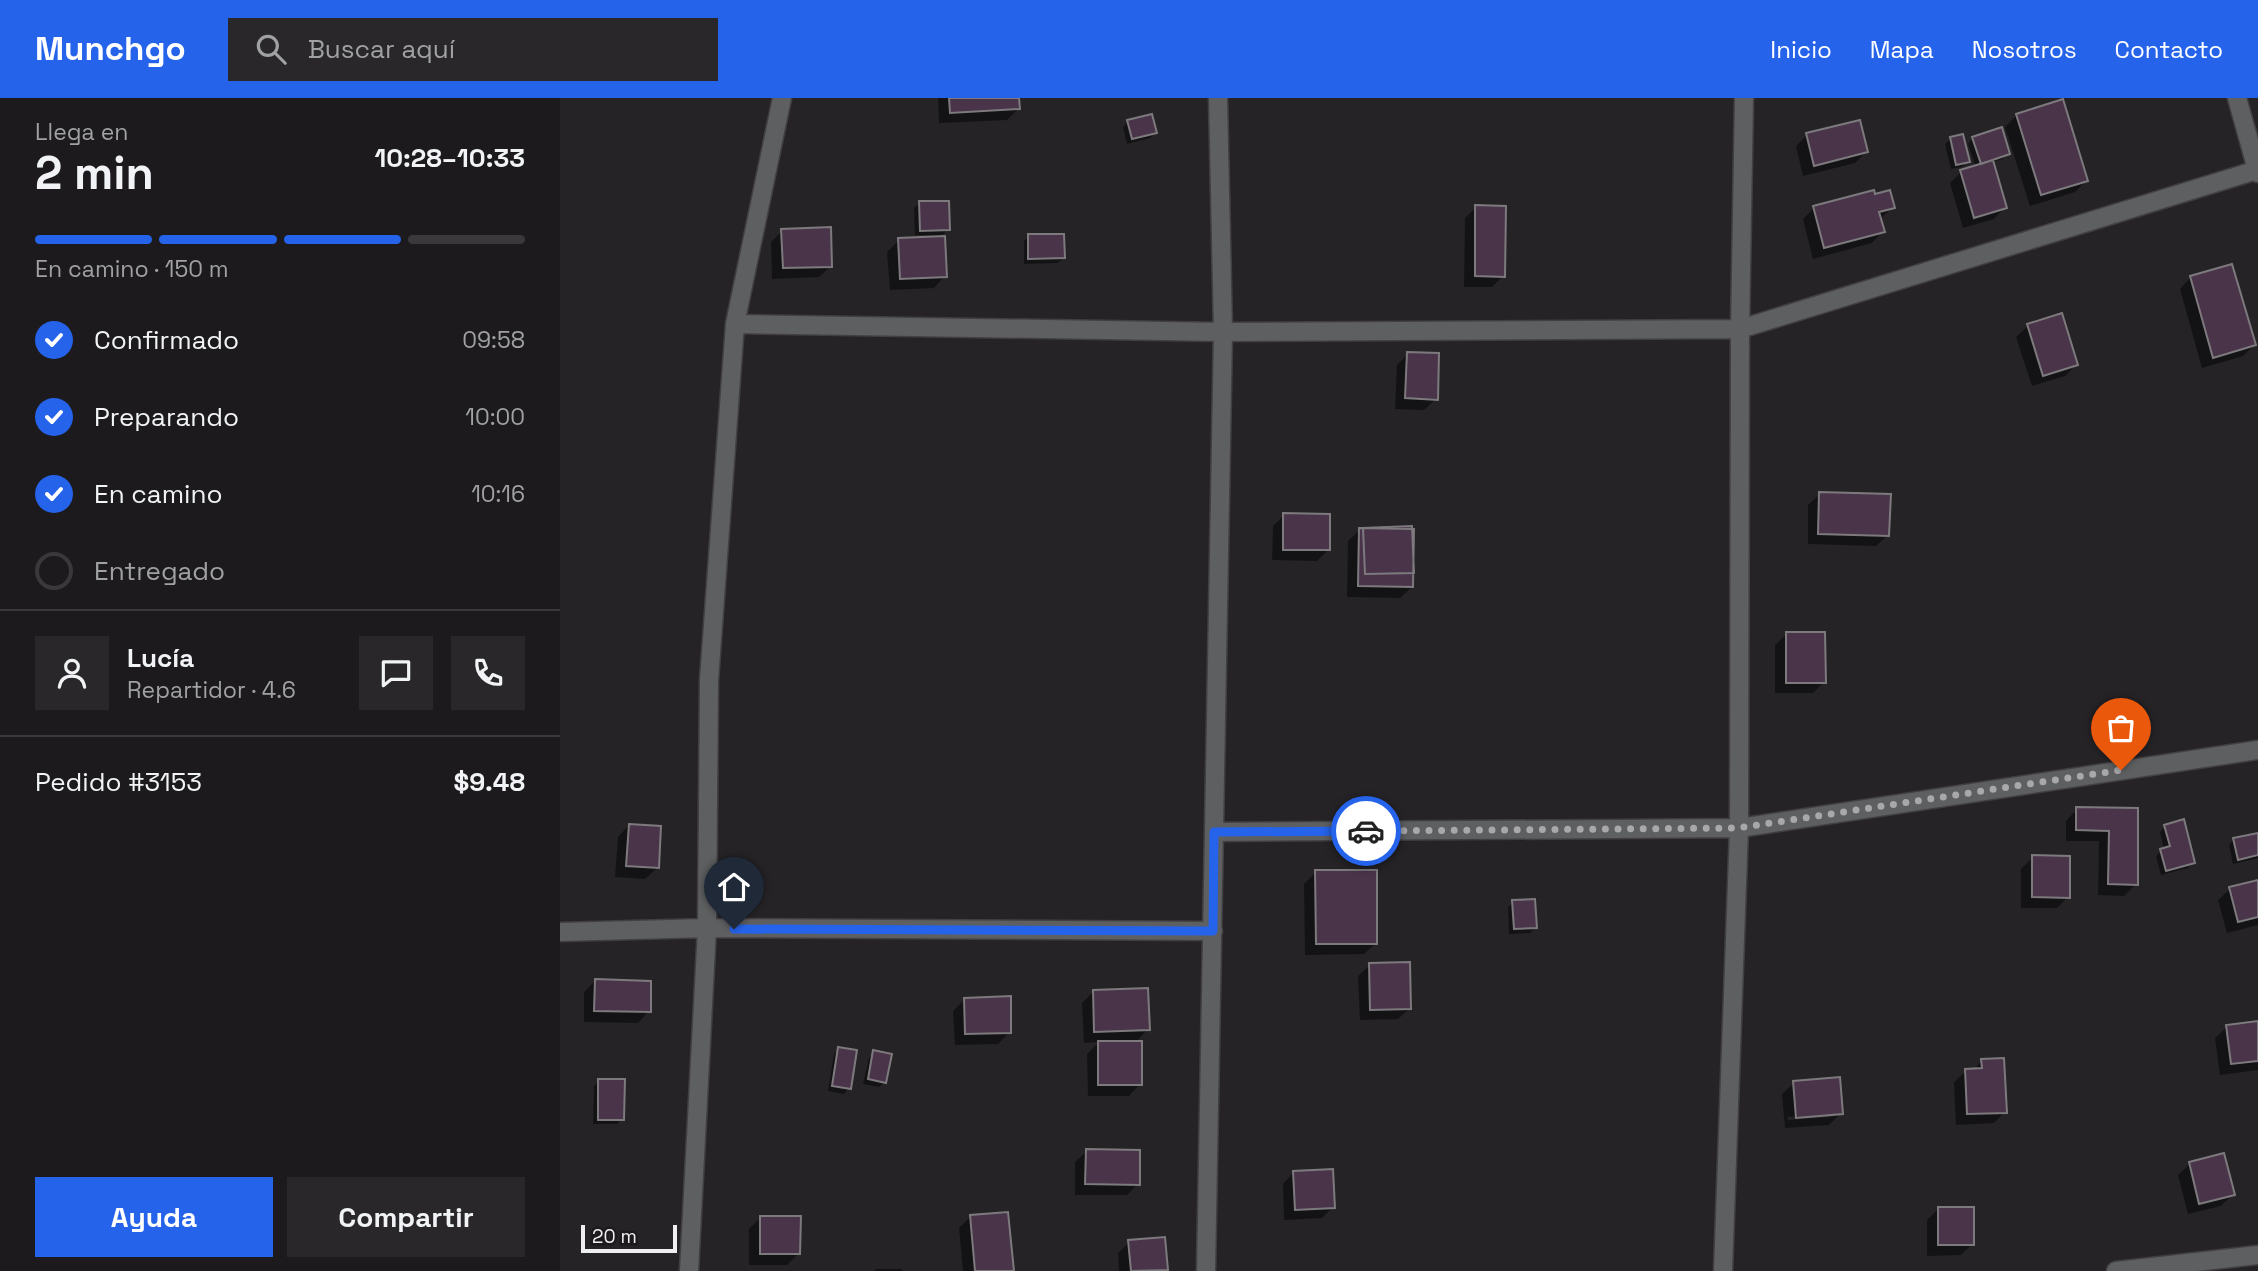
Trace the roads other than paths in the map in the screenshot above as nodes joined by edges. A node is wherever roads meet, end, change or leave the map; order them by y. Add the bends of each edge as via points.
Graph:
1 (782, 98) edge
2 (1218, 98) edge
3 (1744, 98) edge
4 (2237, 98) edge
5 (2258, 172) edge
6 (735, 324) junction
7 (1740, 330) junction
8 (1223, 332) junction
9 (2258, 750) edge
10 (1738, 828) junction
11 (1214, 832) junction
12 (707, 929) junction
13 (1213, 931) junction
14 (560, 932) edge
15 (2258, 1255) edge
16 (690, 1271) edge
17 (1206, 1271) edge
18 (1723, 1271) edge
19 (2116, 1271) edge

1 - 6 street
2 - 8 street
3 - 7 street
4 - 5 street
5 - 7 street
6 - 8 street
6 - 12 street via 709,680
7 - 8 street
7 - 10 street
8 - 11 street
9 - 10 street
10 - 11 street
10 - 18 street
11 - 13 street
12 - 13 street
12 - 14 street
12 - 16 street
13 - 17 street
15 - 19 street

